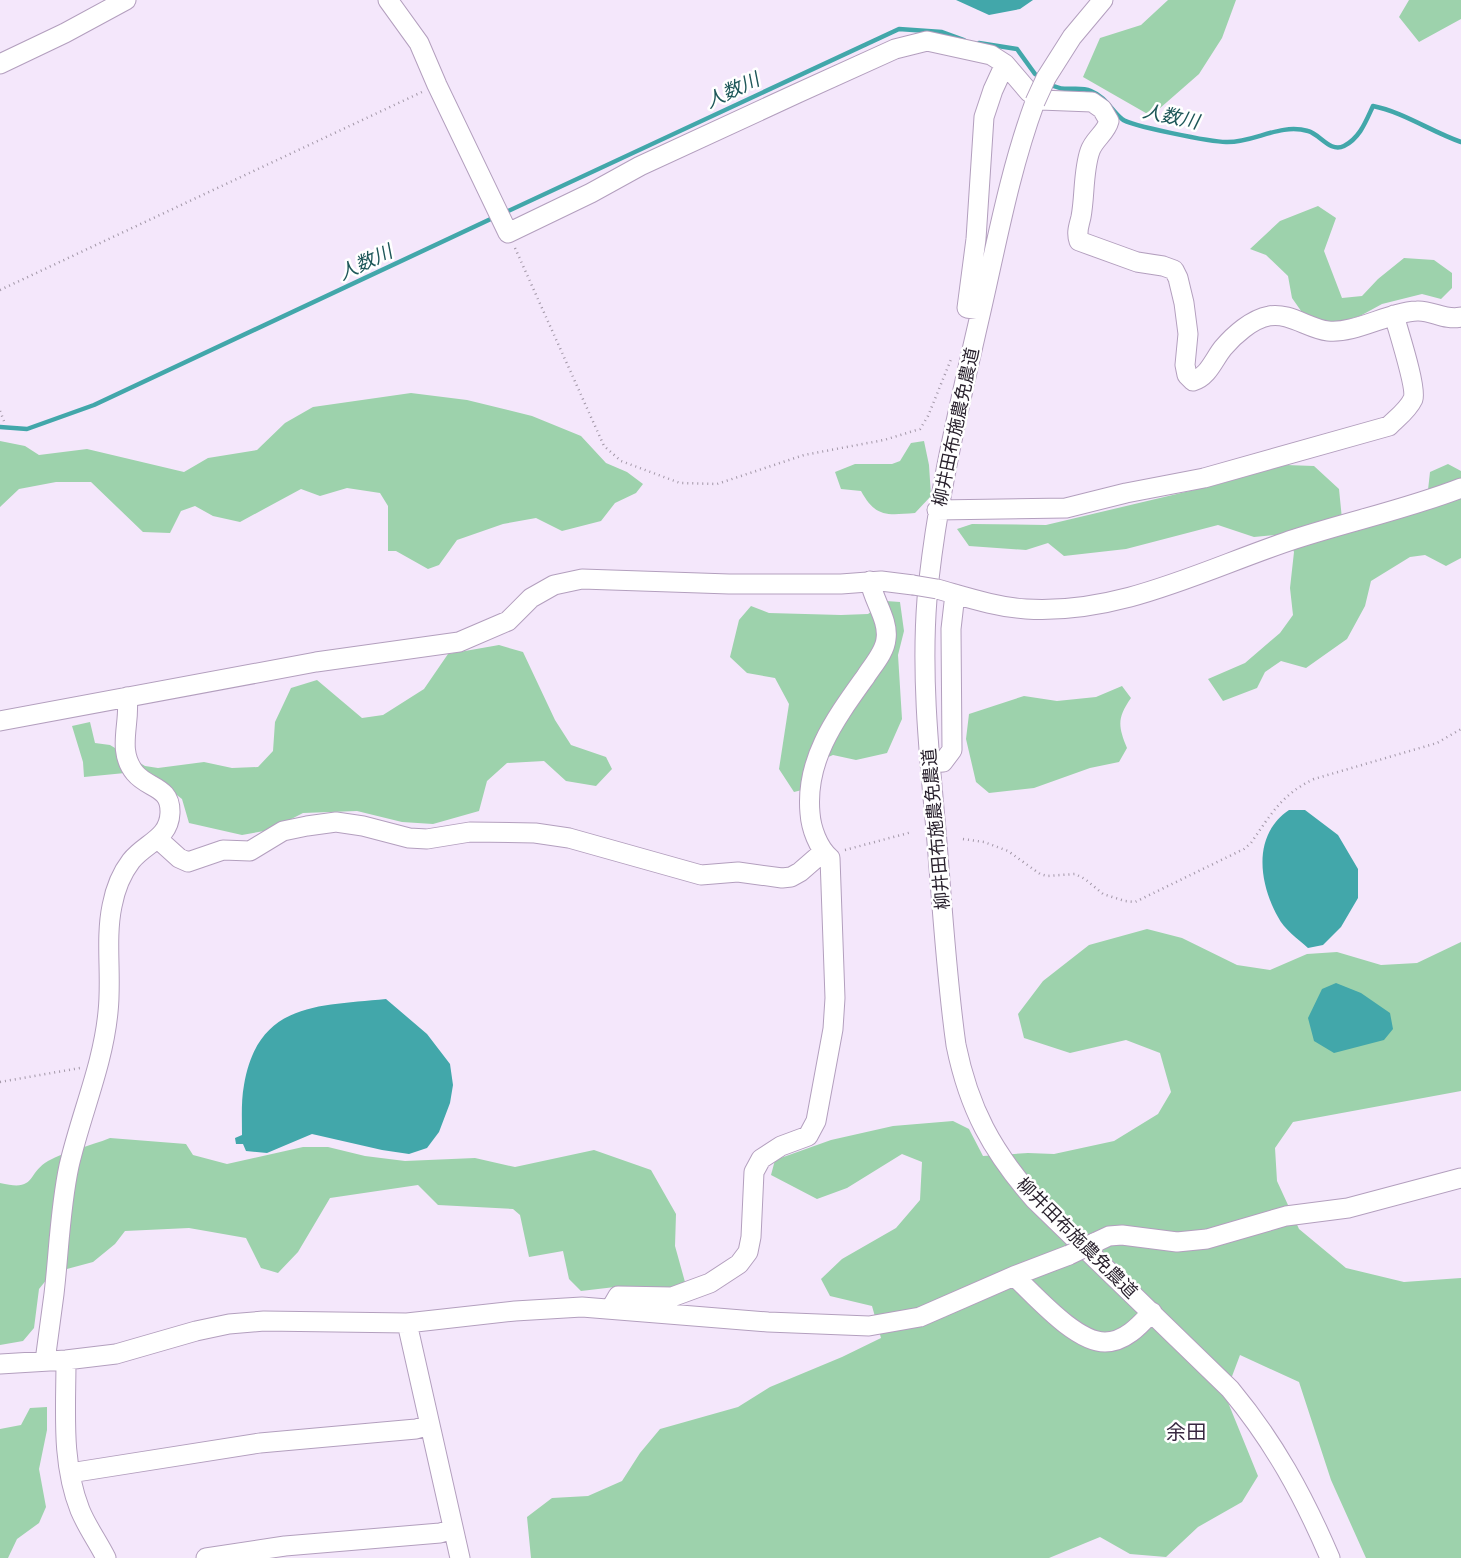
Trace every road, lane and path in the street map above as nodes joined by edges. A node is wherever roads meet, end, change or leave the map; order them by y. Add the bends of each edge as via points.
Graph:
1 (126, 0) edge
2 (388, 0) edge
3 (1103, 0) edge
4 (0, 64) edge
5 (1005, 64) junction
6 (437, 85) junction
7 (508, 233) junction
8 (0, 290) edge
9 (981, 310) junction
10 (1394, 316) junction
11 (1461, 317) edge
12 (952, 355) dead end
13 (0, 411) edge
14 (4, 421) dead end
15 (1461, 488) edge
16 (938, 510) junction
17 (870, 581) junction
18 (946, 592) junction
19 (127, 697) junction
20 (0, 721) edge
21 (1461, 728) edge
22 (930, 763) junction
23 (912, 832) dead end
24 (158, 839) junction
25 (963, 839) dead end
26 (826, 855) junction
27 (98, 1066) junction
28 (0, 1082) edge
29 (1461, 1178) edge
30 (1014, 1276) junction
31 (611, 1308) junction
32 (1152, 1312) junction
33 (407, 1323) junction
34 (66, 1360) junction
35 (45, 1361) junction
36 (0, 1364) edge
37 (428, 1425) junction
38 (70, 1473) junction
39 (453, 1529) junction
40 (106, 1558) edge
41 (206, 1558) edge
42 (460, 1558) edge
43 (1330, 1558) edge

1 - 4 street
2 - 6 street via 419,43
3 - 9 street, 柳井田布施農免農道, bridge via 1072,36 1034,102 1021,138
5 - 7 street via 991,55 927,41 895,49 640,166
5 - 9 street via 984,117 976,239 967,308
5 - 10 street via 1040,100 1092,102 1102,108 1109,121 1089,152 1077,234 1079,241 1137,262 1174,270 1184,303 1188,334 1185,365 1187,375 1193,381 1206,374 1239,333 1255,321 1269,316 1281,316 1330,331
6 - 7 street
6 - 8 path
7 - 12 path via 604,446 621,461 680,483 717,484 804,455 920,430
9 - 16 street, 柳井田布施農免農道
10 - 11 street via 1418,310 1452,319
10 - 16 street via 1414,398 1389,426 1204,478 1126,493 1082,506
13 - 14 path
15 - 18 street via 1270,547 1135,597 1096,605 1026,609
16 - 22 street, 柳井田布施農免農道 via 927,602 924,668
17 - 18 street, bridge
17 - 19 street via 728,584 582,579 554,585 531,598 508,620 459,642 316,662
17 - 26 street via 886,640 880,656 843,708 820,748 812,772 808,797 811,822
18 - 22 street via 952,629 952,750 943,762
19 - 20 street
19 - 24 street via 126,758 135,774 166,795 170,805 166,831
21 - 25 path via 1437,743 1300,785 1285,796 1244,849 1135,902 1103,894 1075,874 1040,874 1002,848
22 - 32 street, 柳井田布施農免農道 via 951,1012 962,1076 971,1104 1010,1172
23 - 26 path
24 - 26 street via 188,862 223,850 250,851 283,831 336,822 408,838 427,839 470,832 535,833 569,838 701,875 738,872 782,878 800,872
24 - 27 street via 132,859 120,880 112,906 108,1011
26 - 31 street via 835,998 833,1029 816,1121 808,1136 781,1146 761,1159 754,1172 751,1237 748,1252 739,1264 710,1283 672,1297 618,1296
27 - 28 path
27 - 35 street via 69,1166
29 - 30 street, bridge via 1348,1208 1286,1216 1207,1240 1177,1242 1109,1236
30 - 31 street via 920,1317 869,1326 768,1322
30 - 32 street via 1086,1338 1106,1342 1124,1337 1136,1330
31 - 33 street via 515,1311
32 - 43 street, 柳井田布施農免農道 via 1230,1389 1258,1423 1305,1502
33 - 34 street via 298,1320 229,1324 116,1354
33 - 37 street
34 - 35 street
34 - 38 street via 65,1440
35 - 36 street
37 - 38 street via 416,1429 260,1443
37 - 39 street
38 - 40 street via 81,1510
39 - 41 street via 440,1533 285,1546
39 - 42 street

